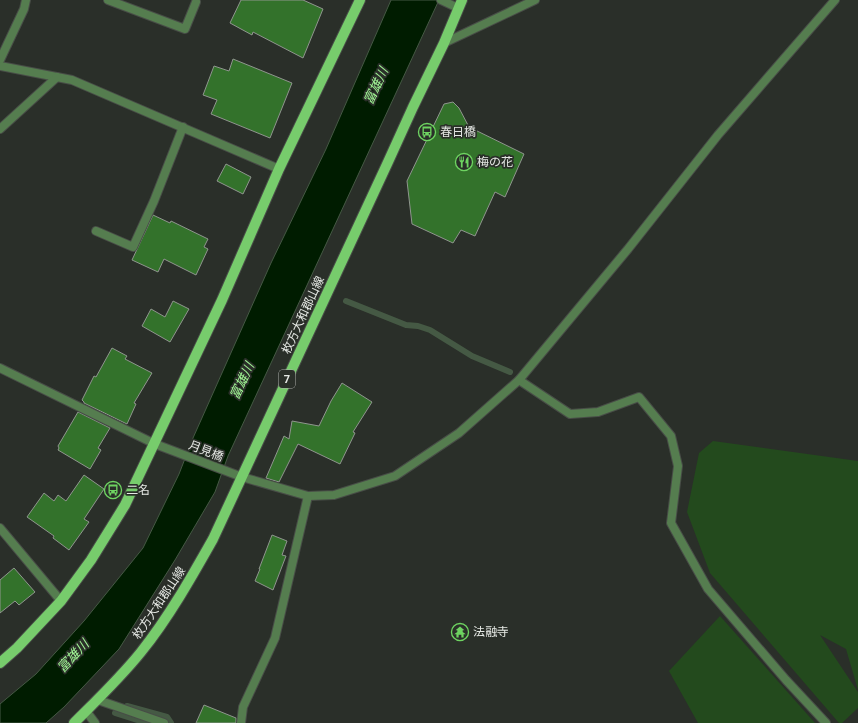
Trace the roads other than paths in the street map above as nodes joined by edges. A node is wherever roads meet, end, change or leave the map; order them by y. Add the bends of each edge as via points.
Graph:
1 (26, 0) edge
2 (108, 0) edge
3 (360, 0) edge
4 (535, 0) edge
5 (835, 0) edge
6 (443, 1) edge
7 (196, 2) dead end
8 (460, 4) edge
9 (444, 43) junction
10 (0, 60) edge
11 (0, 66) edge
12 (57, 77) junction
13 (183, 127) junction
14 (0, 129) edge
15 (279, 168) junction
16 (96, 231) dead end
17 (0, 368) edge
18 (519, 380) junction
19 (155, 444) junction
20 (237, 475) junction
21 (308, 496) junction
22 (0, 528) edge
23 (61, 601) junction
24 (0, 663) edge
25 (98, 700) junction
26 (86, 711) junction
27 (74, 723) edge
28 (95, 723) edge
29 (164, 723) edge
30 (241, 723) edge
31 (826, 723) edge

1 - 10 street
2 - 7 street via 185,29
3 - 15 main road
4 - 9 street
5 - 18 street, 月見橋 via 718,136
6 - 8 street
8 - 9 main road, 枚方大和郡山線 / 7
9 - 20 main road, 枚方大和郡山線 / 7
11 - 12 street
12 - 13 street via 72,80
12 - 14 street
13 - 15 street
13 - 16 street via 154,201 132,247
15 - 19 main road via 222,300
17 - 19 street, 月見橋
18 - 21 street, 月見橋 via 459,433 395,476 334,495
18 - 31 street via 570,414 598,412 639,397 671,436 678,466 671,523 708,589
19 - 20 street, 月見橋
19 - 23 main road via 125,505 91,560
20 - 21 street, 月見橋
20 - 25 main road, 枚方大和郡山線 / 7 via 213,539 181,596 141,652
21 - 30 street via 275,638 243,708
22 - 23 street
23 - 24 main road
25 - 26 main road, 枚方大和郡山線 / 7
25 - 29 street
26 - 27 main road, 枚方大和郡山線 / 7
26 - 28 street

